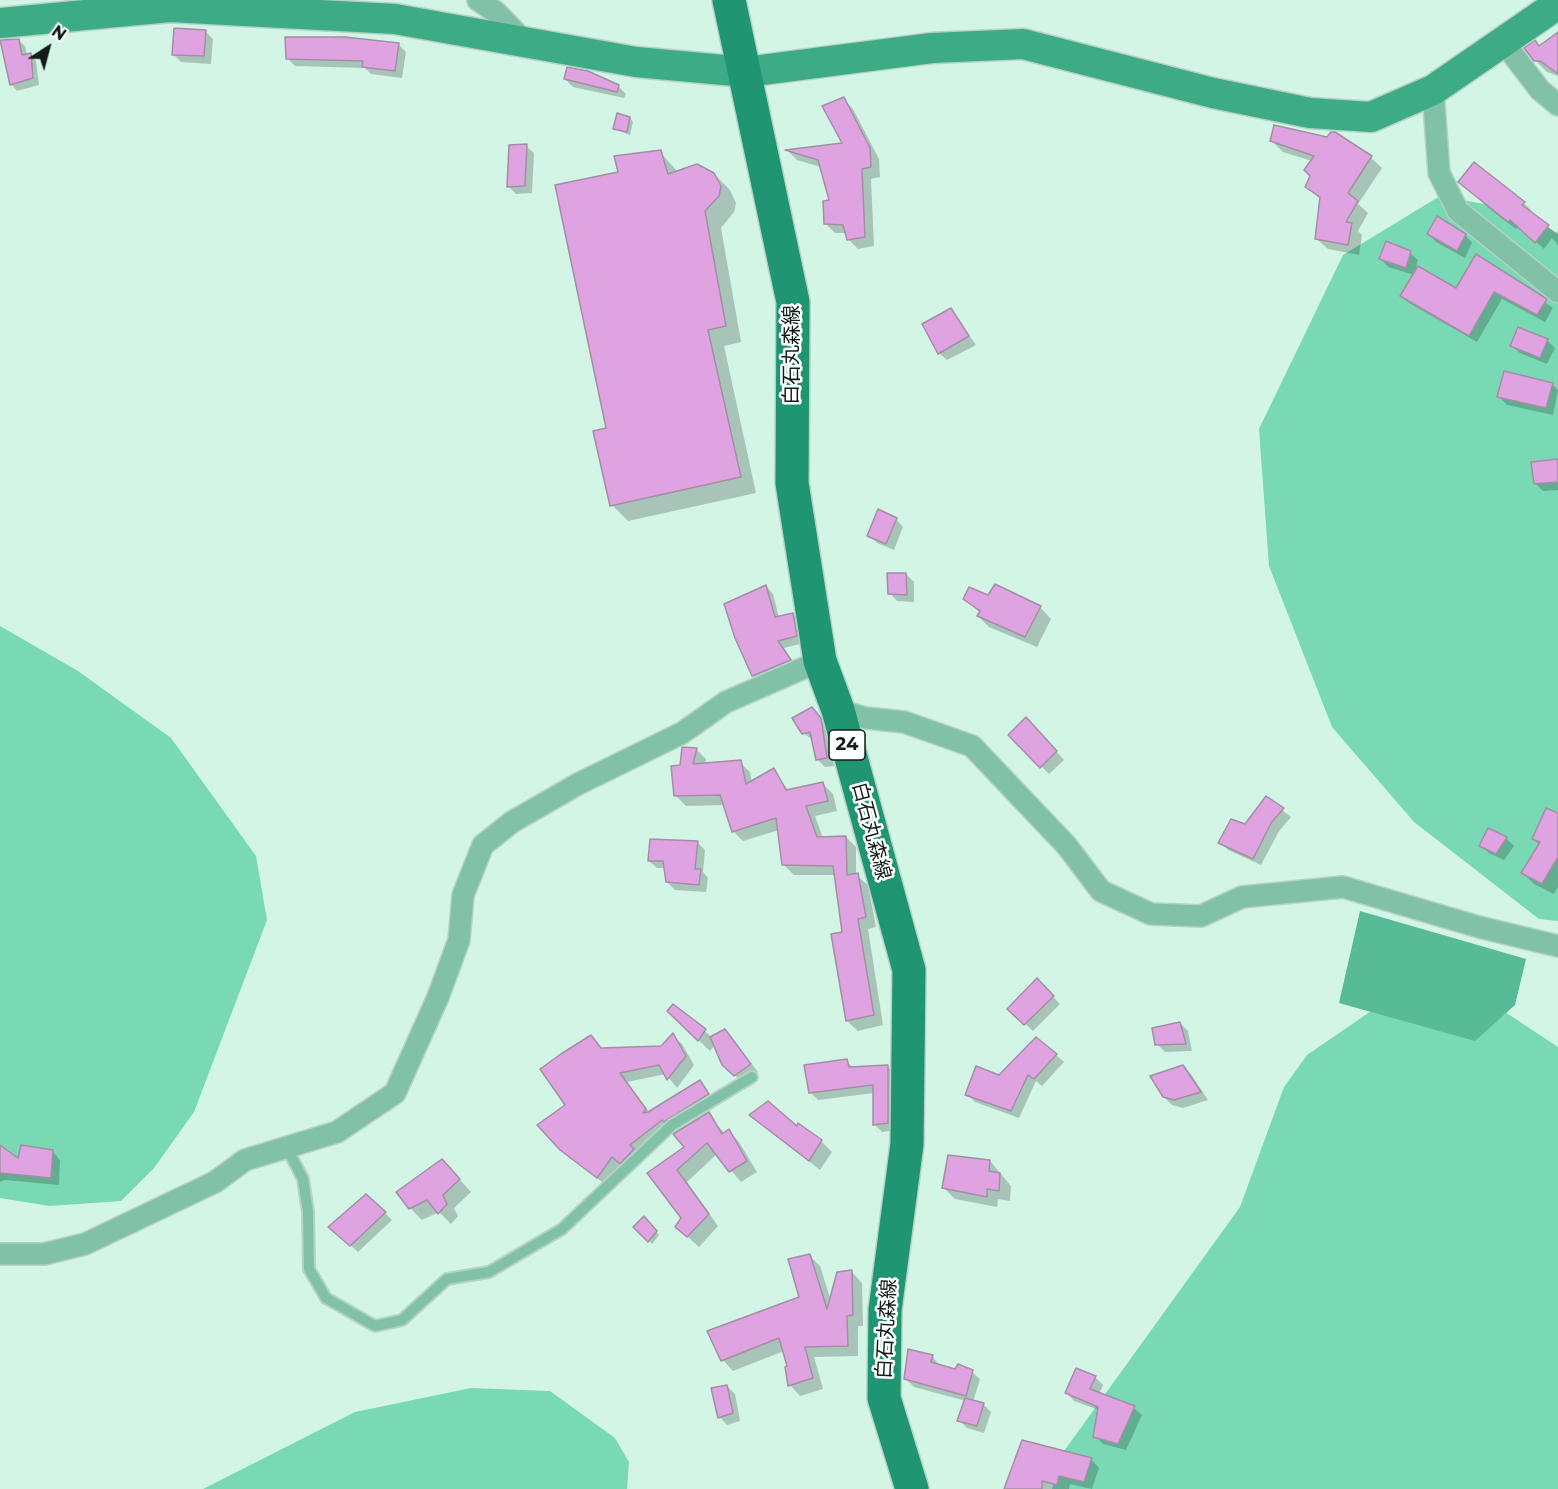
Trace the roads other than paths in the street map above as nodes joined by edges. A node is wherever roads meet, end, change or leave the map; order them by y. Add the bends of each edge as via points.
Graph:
1 (478, 0) edge
2 (729, 0) edge
3 (1558, 4) edge
4 (0, 22) edge
5 (1504, 43) junction
6 (526, 44) junction
7 (746, 72) junction
8 (1433, 90) junction
9 (1558, 105) edge
10 (1558, 292) edge
11 (820, 661) junction
12 (838, 710) junction
13 (1558, 946) edge
14 (752, 1077) dead end
15 (287, 1148) junction
16 (0, 1254) edge
17 (912, 1489) edge

1 - 6 street
2 - 7 main road, 白石丸森線 / 24
3 - 5 street
4 - 6 street via 170,7 394,19
5 - 8 street
5 - 9 street via 1540,90
6 - 7 street via 636,62
7 - 8 street via 932,48 1023,44 1213,93 1310,113 1371,117
7 - 11 main road, 白石丸森線 / 24 via 793,302 792,483
8 - 10 street via 1439,173 1458,211
11 - 12 main road, 白石丸森線 / 24
11 - 15 street via 726,702 682,733 578,784 512,822 483,845 463,895 459,940 395,1093 337,1132
12 - 13 street via 904,722 972,746 1067,846 1101,891 1151,914 1201,916 1242,897 1343,887
12 - 17 main road, 白石丸森線 / 24 via 909,970 907,1144 885,1310 884,1398
14 - 15 lane via 672,1125 562,1229 489,1272 447,1279 402,1320 375,1326 326,1298 309,1269 303,1179
15 - 16 street via 245,1160 215,1182 85,1244 44,1254

